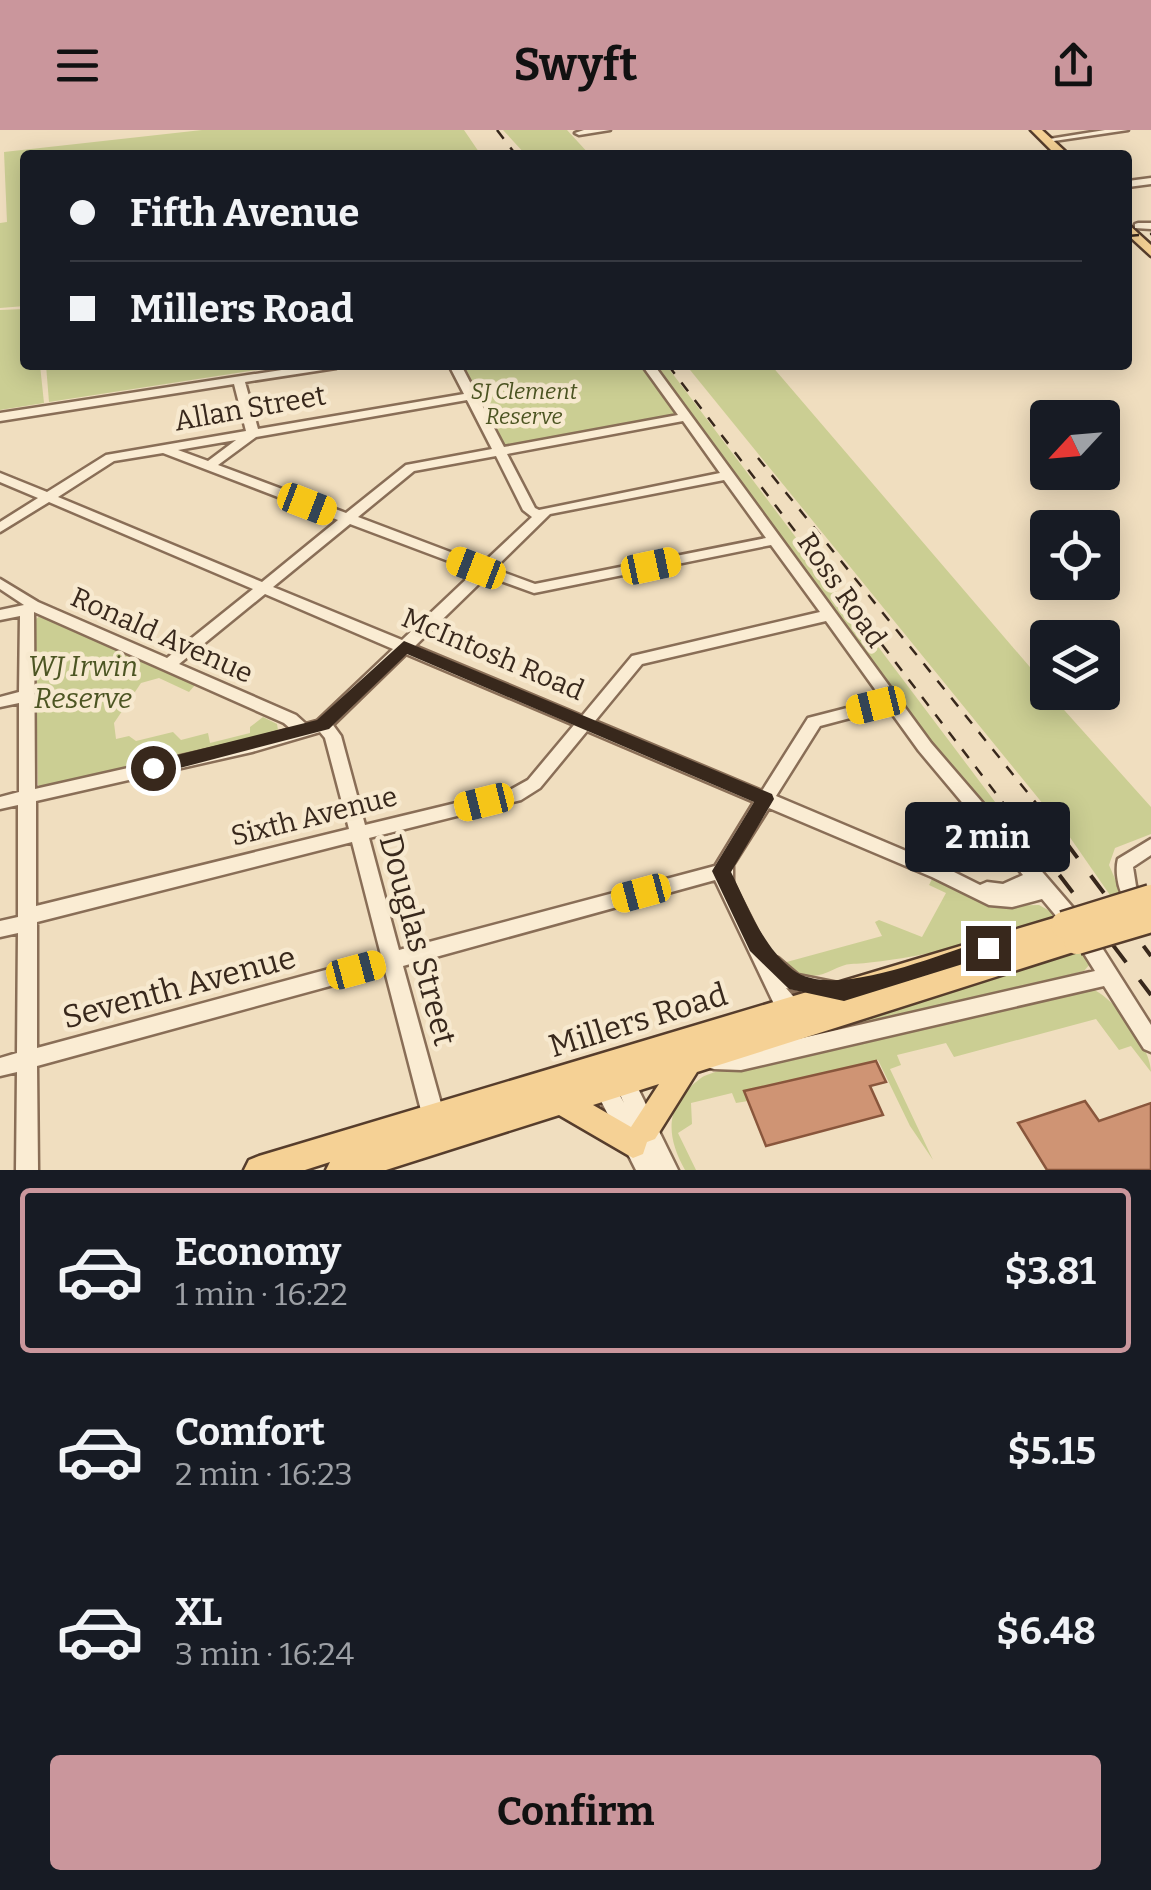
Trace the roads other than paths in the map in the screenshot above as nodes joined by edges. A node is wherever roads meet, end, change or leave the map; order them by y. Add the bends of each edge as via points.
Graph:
1 (606, 130) edge
2 (1027, 130) edge
3 (1124, 130) edge
4 (579, 133) dead end
5 (1040, 137) edge
6 (1136, 224) edge
7 (1151, 239) edge
8 (1151, 252) edge
9 (304, 370) edge
10 (458, 370) edge
11 (652, 370) edge
12 (240, 380) junction
13 (471, 396) junction
14 (0, 417) edge
15 (686, 417) junction
16 (253, 433) junction
17 (162, 448) junction
18 (500, 451) junction
19 (209, 466) junction
20 (728, 475) junction
21 (0, 477) edge
22 (48, 497) junction
23 (540, 517) junction
24 (348, 519) junction
25 (0, 528) edge
26 (775, 540) junction
27 (484, 571) junction
28 (0, 583) edge
29 (263, 587) junction
30 (30, 608) junction
31 (0, 615) edge
32 (829, 615) junction
33 (404, 646) junction
34 (167, 666) junction
35 (28, 696) junction
36 (0, 702) edge
37 (891, 702) junction
38 (584, 722) junction
39 (314, 728) junction
40 (28, 796) junction
41 (765, 799) junction
42 (0, 803) edge
43 (359, 834) junction
44 (1151, 846) edge
45 (722, 871) junction
46 (1040, 883) junction
47 (1151, 898) edge
48 (28, 919) junction
49 (1151, 919) edge
50 (0, 929) edge
51 (1074, 932) junction
52 (757, 945) junction
53 (392, 960) junction
54 (1106, 977) junction
55 (844, 992) junction
56 (790, 1010) junction
57 (829, 1018) junction
58 (1151, 1042) edge
59 (28, 1059) junction
60 (694, 1063) junction
61 (0, 1067) edge
62 (611, 1077) junction
63 (562, 1102) junction
64 (434, 1118) junction
65 (639, 1136) junction
66 (28, 1170) edge
67 (259, 1170) edge
68 (342, 1170) edge
69 (648, 1170) edge
70 (667, 1170) edge

1 - 4 street
2 - 5 main road
3 - 5 street
6 - 7 main road
6 - 8 main road
9 - 12 street
10 - 13 street
11 - 15 street, Ross Road
12 - 14 street
12 - 16 street
13 - 16 street, Allan Street
13 - 18 street
15 - 18 street
15 - 20 street, Ross Road
16 - 17 street, Allan Street
16 - 19 street
17 - 19 street
17 - 22 street, Allan Street via 110,458
18 - 23 street
18 - 24 street via 410,468
19 - 24 street
20 - 23 street via 558,507
20 - 26 street, Ross Road
21 - 22 street, McIntosh Road
22 - 25 street, Allan Street
22 - 29 street, McIntosh Road
23 - 27 street
24 - 27 street
24 - 29 street
26 - 27 street via 540,589
26 - 32 street, Ross Road
27 - 33 street
28 - 30 street, Ronald Avenue
29 - 33 street, McIntosh Road
29 - 34 street
30 - 31 street
30 - 34 street, Ronald Avenue
30 - 35 street
32 - 37 street, Ross Road
32 - 38 street, Sixth Avenue via 637,660
33 - 38 street, McIntosh Road
33 - 39 street
34 - 39 street, Ronald Avenue
35 - 36 street
35 - 40 street
37 - 41 street via 814,722
37 - 46 street, Ross Road
38 - 41 street, McIntosh Road
38 - 43 street, Sixth Avenue via 525,791
39 - 40 street
39 - 43 street, Douglas Street via 333,736
40 - 42 street
40 - 48 street
41 - 45 street
41 - 46 street, McIntosh Road via 986,898 1006,902
43 - 48 street, Sixth Avenue
43 - 53 street, Douglas Street
44 - 49 street via 1131,856 1122,874
45 - 52 street
45 - 53 street, Seventh Avenue
46 - 51 street, Ross Road
47 - 51 main road, Millers Road, bridge
48 - 50 street, Sixth Avenue
48 - 59 street
49 - 51 main road, Millers Road, bridge
51 - 54 street, Ross Road
51 - 55 main road, Millers Road
51 - 57 main road, Millers Road
52 - 55 street via 789,980
52 - 56 street
53 - 59 street, Seventh Avenue
53 - 64 street, Douglas Street
54 - 58 street, Ross Road
54 - 60 street, Millers Road via 741,1061
55 - 56 main road, Millers Road
56 - 57 street
56 - 62 main road, Millers Road
57 - 60 main road, Millers Road
59 - 61 street, Seventh Avenue
59 - 66 street
60 - 62 main road, Millers Road
60 - 65 main road
62 - 63 main road, Millers Road
62 - 64 main road, Millers Road
62 - 65 street
63 - 65 main road
63 - 68 main road, Millers Road
64 - 67 main road, Millers Road
65 - 69 street
65 - 70 street

